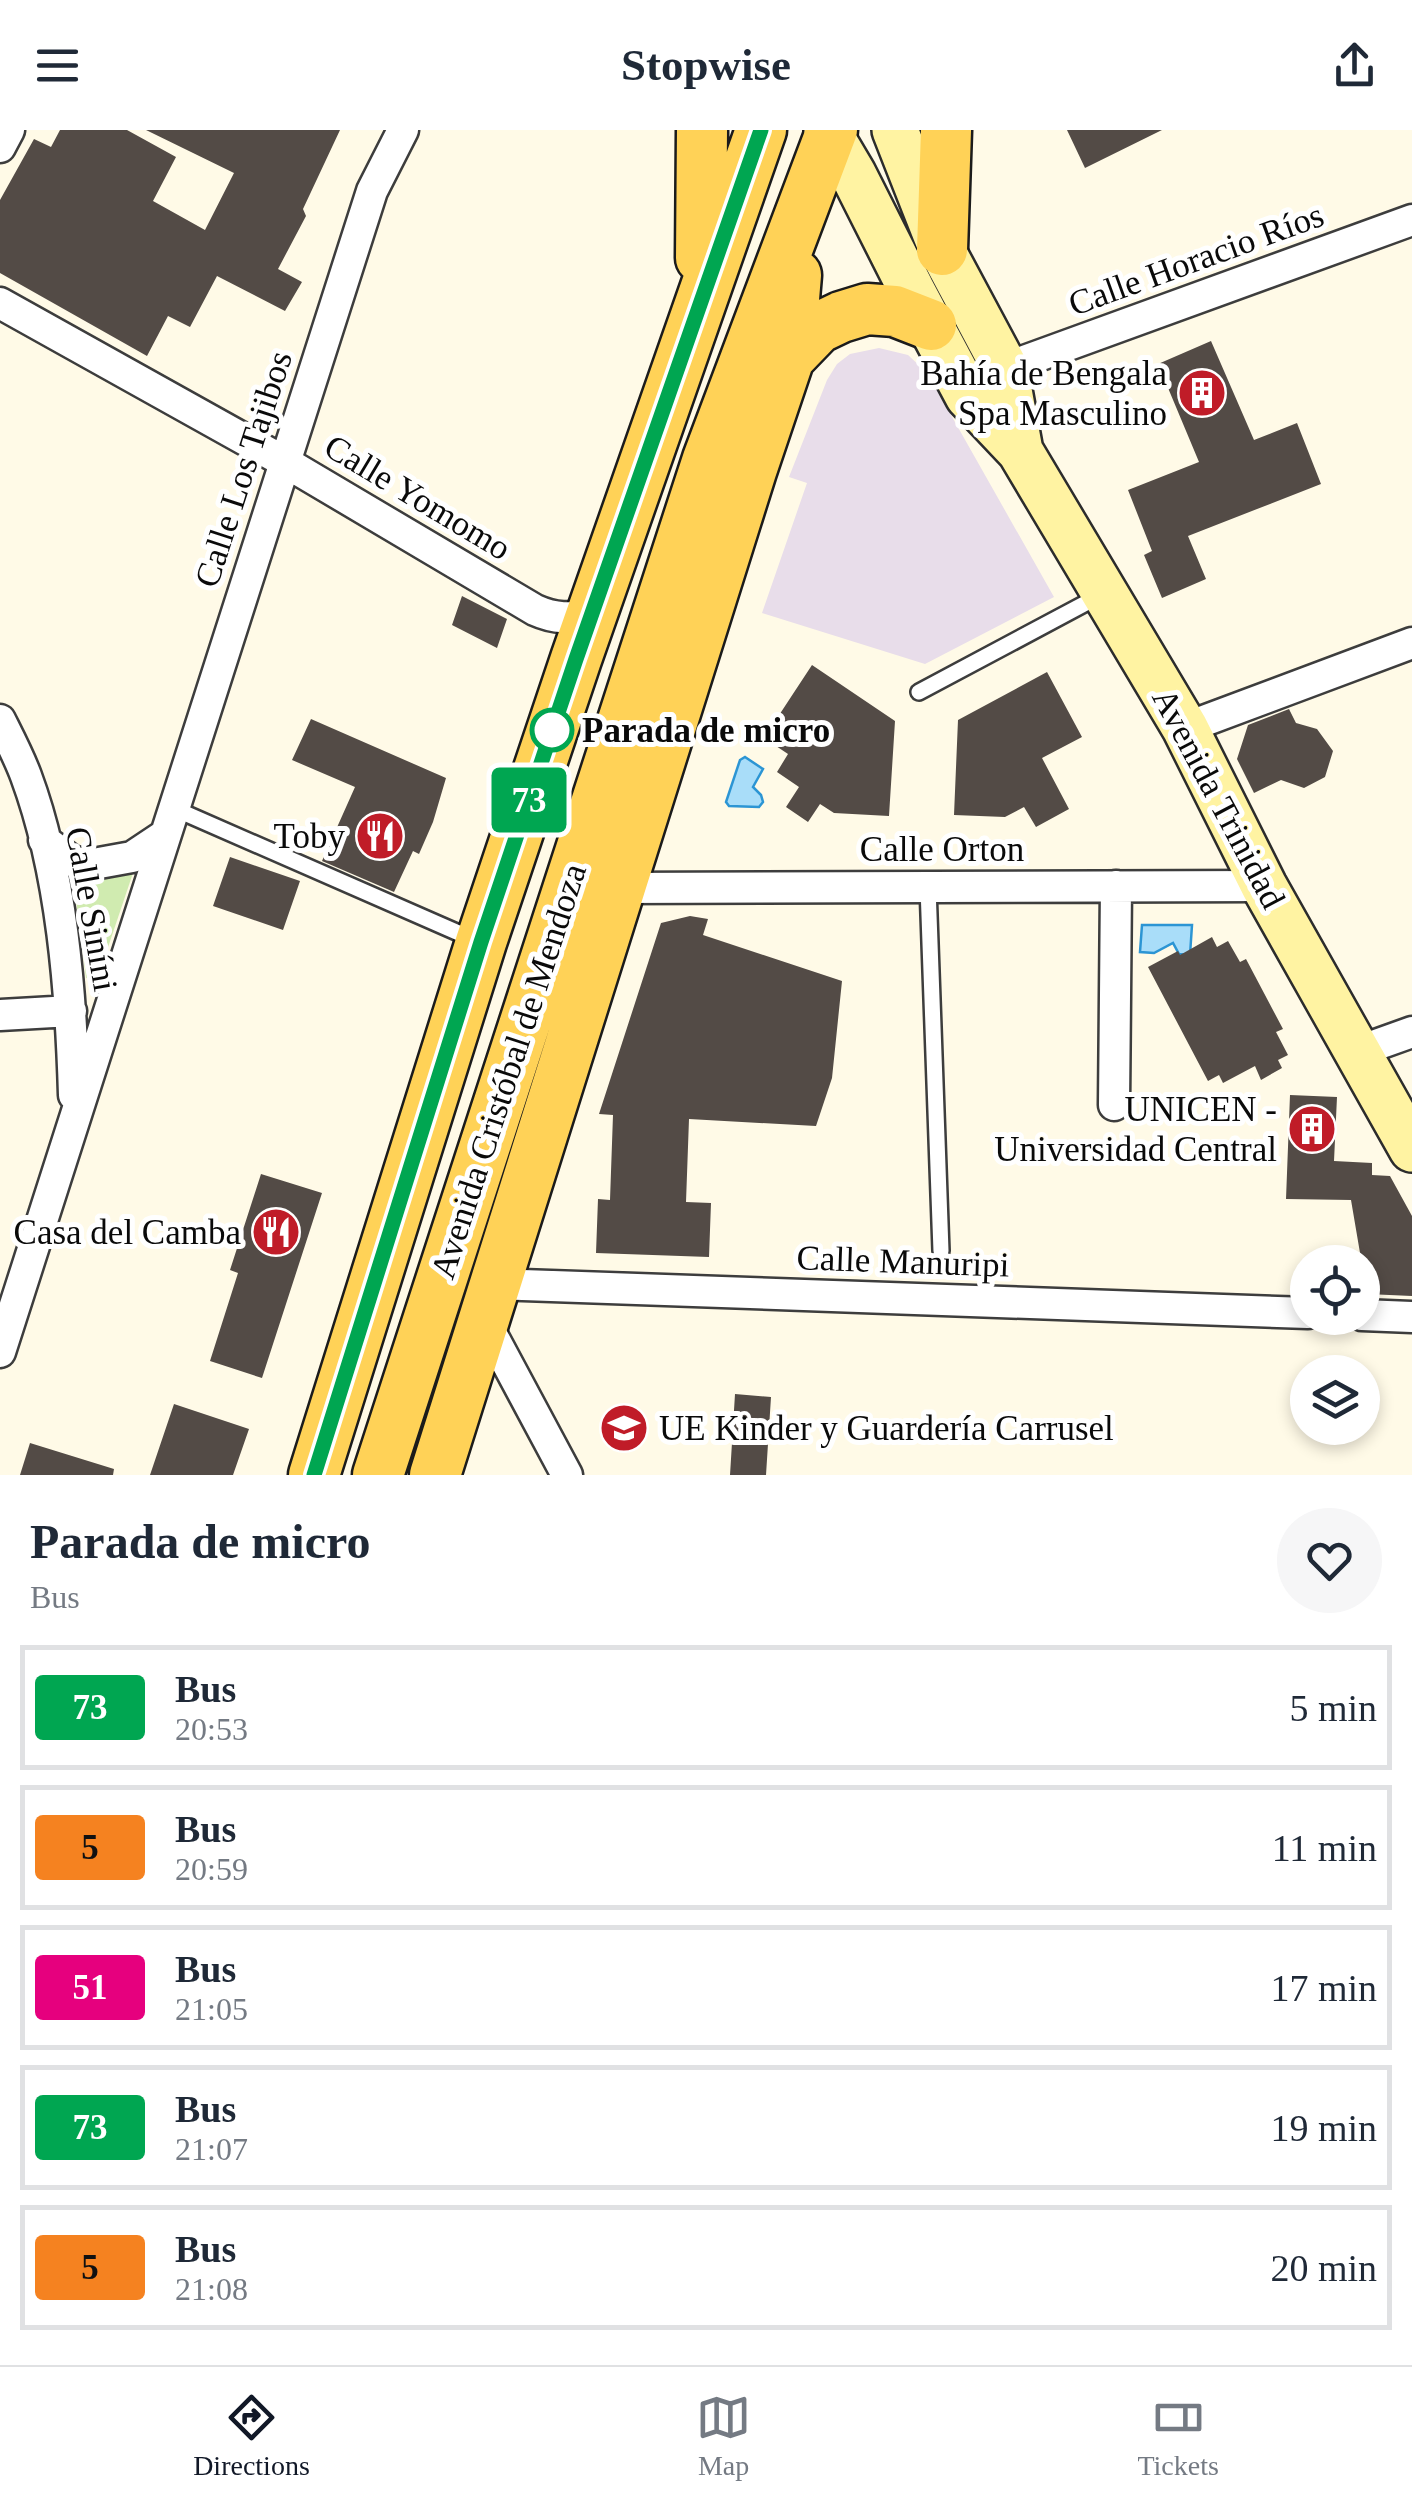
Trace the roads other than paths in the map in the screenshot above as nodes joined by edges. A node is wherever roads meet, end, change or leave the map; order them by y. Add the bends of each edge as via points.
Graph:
1 (9, 130) edge
2 (403, 130) edge
3 (702, 130) edge
4 (761, 130) edge
5 (895, 130) edge
6 (946, 130) edge
7 (830, 131) edge
8 (0, 148) edge
9 (801, 214) junction
10 (1412, 220) edge
11 (942, 250) junction
12 (0, 303) edge
13 (700, 308) junction
14 (931, 326) junction
15 (789, 358) junction
16 (1005, 368) junction
17 (1020, 450) junction
18 (285, 462) junction
19 (1105, 594) junction
20 (535, 610) junction
21 (584, 636) junction
22 (1412, 643) edge
23 (919, 692) dead end
24 (0, 720) edge
25 (1185, 728) junction
26 (169, 821) junction
27 (44, 840) junction
28 (1116, 886) junction
29 (1264, 886) junction
30 (928, 887) junction
31 (620, 888) junction
32 (481, 942) junction
33 (72, 1011) junction
34 (0, 1015) edge
35 (578, 1019) junction
36 (1412, 1032) edge
37 (1358, 1051) junction
38 (1114, 1105) dead end
39 (75, 1118) junction
40 (1412, 1148) edge
41 (453, 1239) junction
42 (941, 1251) dead end
43 (490, 1302) junction
44 (1290, 1313) edge
45 (1380, 1316) edge
46 (1412, 1317) edge
47 (0, 1352) edge
48 (314, 1475) edge
49 (378, 1475) edge
50 (436, 1475) edge
51 (567, 1475) edge

1 - 8 street
2 - 18 street, Calle Los Tajibos via 372,191
3 - 13 main road
4 - 13 main road, Avenida Cristóbal de Mendoza
5 - 11 main road, Avenida Trinidad
6 - 11 main road
7 - 9 main road, Avenida Cristóbal de Mendoza
7 - 14 main road, Avenida Trinidad
9 - 15 main road, Avenida Cristóbal de Mendoza
9 - 41 main road, Avenida Cristóbal de Mendoza via 708,459
10 - 16 street, Calle Horacio Ríos
11 - 16 main road, Avenida Trinidad
12 - 18 street, Calle Yomomo
13 - 21 main road, Avenida Cristóbal de Mendoza
14 - 15 main road via 895,311 867,309 818,328
14 - 17 main road, Avenida Trinidad via 968,396
15 - 31 main road, Avenida Cristóbal de Mendoza
16 - 17 main road, Avenida Trinidad
17 - 19 main road, Avenida Trinidad
18 - 20 street, Calle Yomomo
18 - 26 street, Calle Los Tajibos
19 - 23 lane
19 - 25 main road, Avenida Trinidad
20 - 21 street, Calle Yomomo via 563,618
20 - 21 street, Calle Yomomo via 558,632
21 - 32 main road, Avenida Cristóbal de Mendoza
22 - 25 street
24 - 27 street, Calle Siníni via 26,775
25 - 29 main road, Avenida Trinidad
26 - 27 street via 132,857 88,865
26 - 32 lane
26 - 39 street, Calle Los Tajibos
27 - 33 street, Calle Siníni
28 - 29 street, Calle Orton
28 - 30 street, Calle Orton
28 - 38 street
29 - 37 main road, Avenida Trinidad
30 - 31 street, Calle Orton
30 - 42 lane
31 - 35 main road, Avenida Cristóbal de Mendoza
32 - 48 main road, Avenida Cristóbal de Mendoza
33 - 34 street
33 - 39 street, Calle Siníni
35 - 41 main road
35 - 43 main road, Avenida Cristóbal de Mendoza
36 - 37 street
37 - 40 main road, Avenida Trinidad
39 - 47 street, Calle Los Tajibos
41 - 49 main road, Avenida Cristóbal de Mendoza
43 - 44 street, Calle Manuripi
43 - 50 main road, Avenida Cristóbal de Mendoza
43 - 51 street
45 - 46 street

